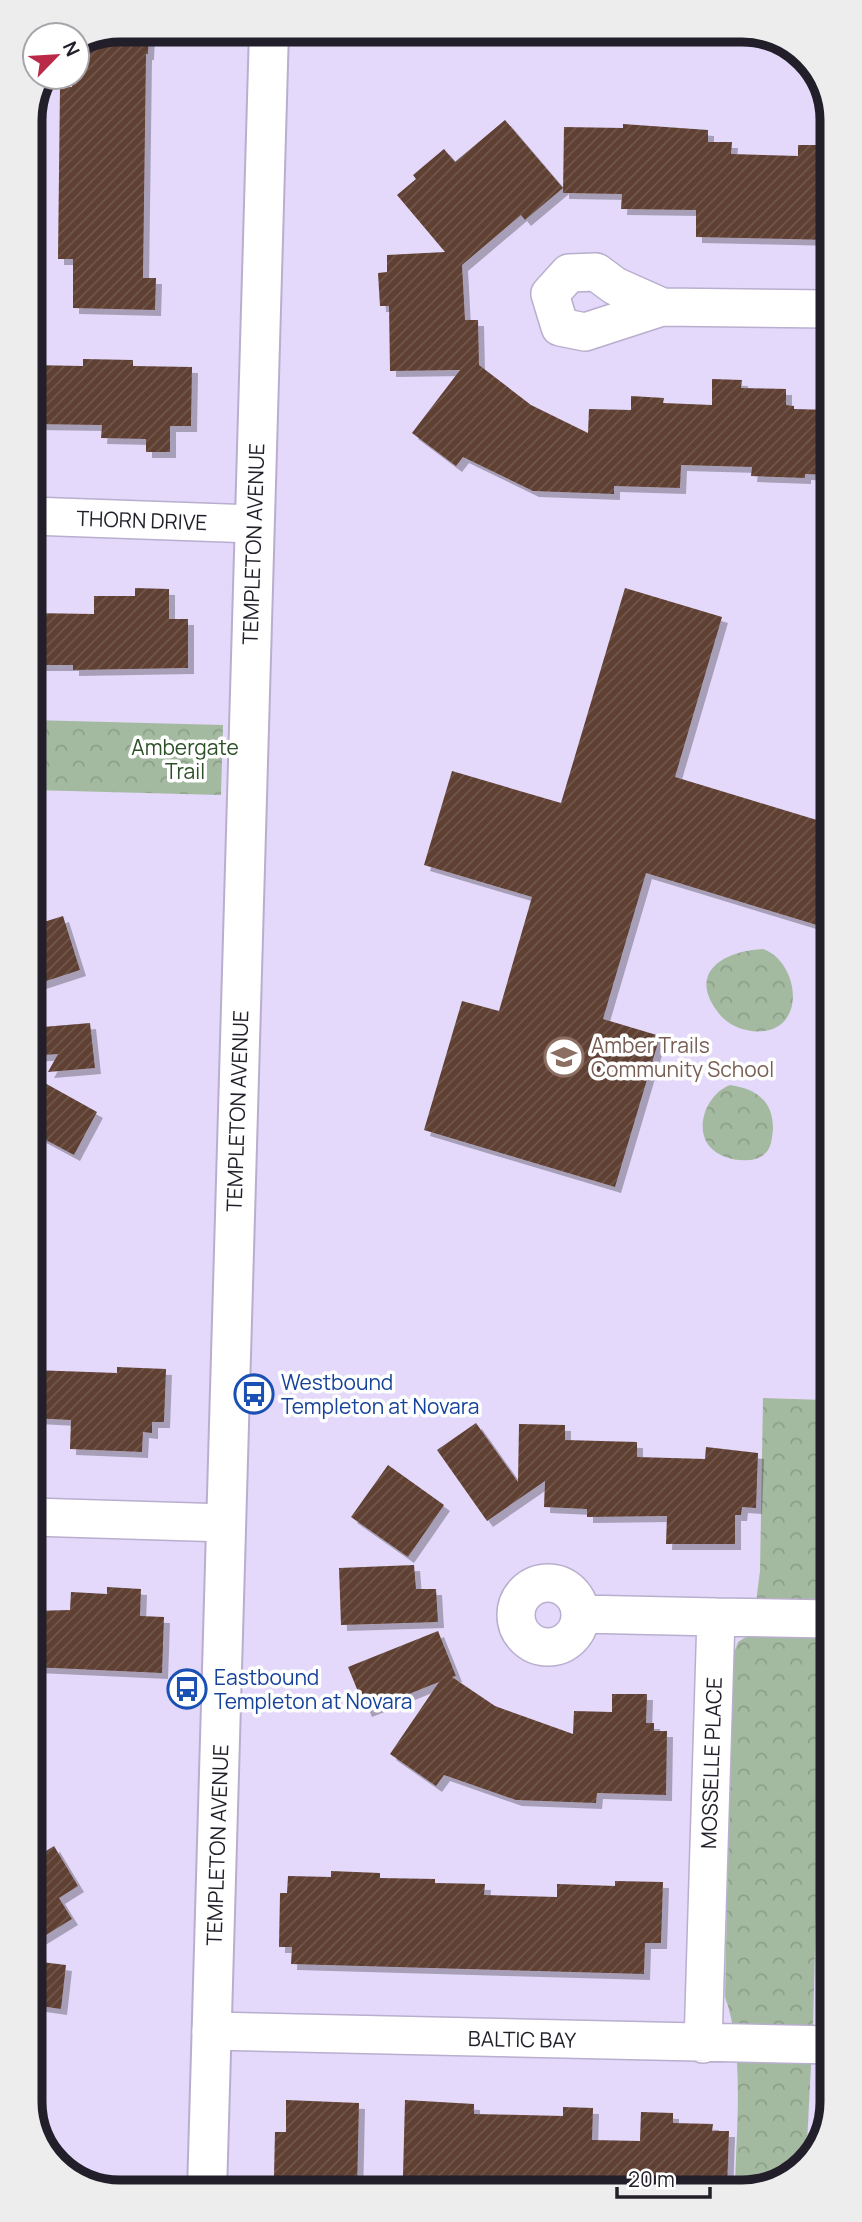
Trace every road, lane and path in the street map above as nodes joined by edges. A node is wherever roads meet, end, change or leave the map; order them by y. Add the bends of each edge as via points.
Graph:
1 (269, 42) edge
2 (662, 307) dead end
3 (820, 309) edge
4 (42, 516) edge
5 (254, 524) junction
6 (42, 1517) edge
7 (226, 1523) junction
8 (580, 1614) dead end
9 (716, 1617) junction
10 (820, 1619) edge
11 (211, 2031) junction
12 (703, 2044) junction
13 (820, 2045) edge
14 (207, 2180) edge

1 - 5 street, TEMPLETON AVENUE
2 - 3 street
4 - 5 street, THORN DRIVE
5 - 7 street, TEMPLETON AVENUE
6 - 7 street
7 - 11 street, TEMPLETON AVENUE
8 - 9 street
9 - 10 street
9 - 12 street, MOSSELLE PLACE
11 - 12 street, BALTIC BAY
11 - 14 street, TEMPLETON AVENUE
12 - 13 street, BALTIC BAY

